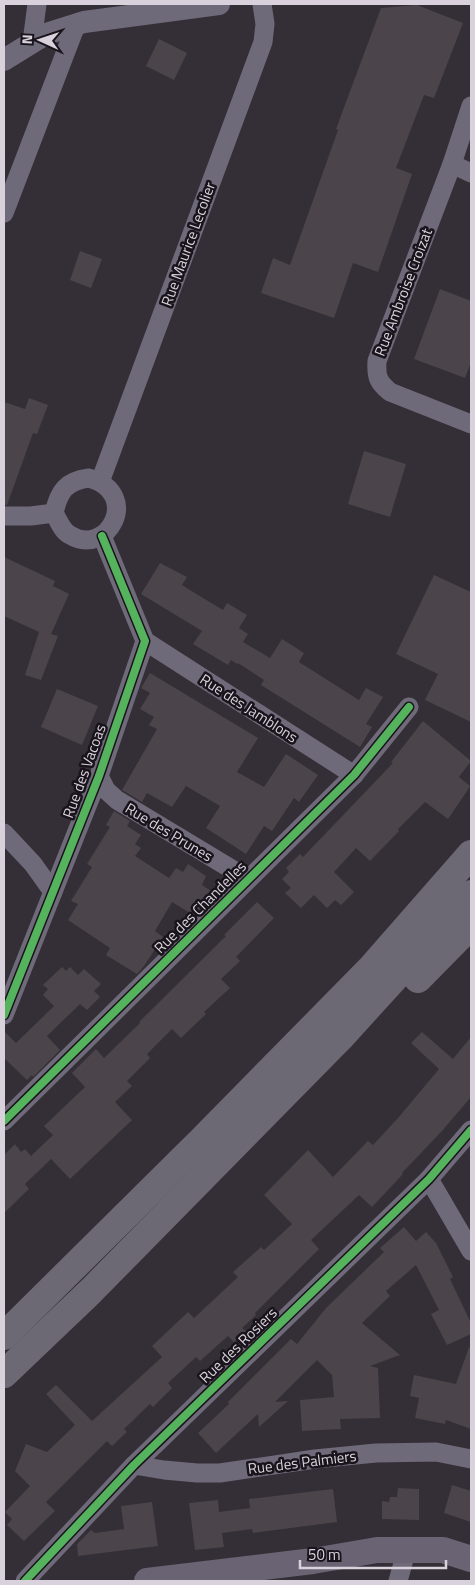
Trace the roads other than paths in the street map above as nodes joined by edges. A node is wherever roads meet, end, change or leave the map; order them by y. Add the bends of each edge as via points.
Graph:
1 (37, 4) edge
2 (219, 4) edge
3 (262, 4) edge
4 (76, 25) junction
5 (32, 42) junction
6 (4, 60) edge
7 (471, 106) edge
8 (452, 164) junction
9 (471, 173) edge
10 (4, 213) edge
11 (471, 424) edge
12 (100, 482) junction
13 (54, 514) junction
14 (4, 516) edge
15 (102, 536) junction
16 (145, 641) junction
17 (409, 707) dead end
18 (354, 775) junction
19 (99, 776) junction
20 (4, 833) edge
21 (471, 854) edge
22 (248, 879) junction
23 (52, 892) junction
24 (471, 894) edge
25 (471, 925) edge
26 (4, 1015) edge
27 (340, 1038) junction
28 (4, 1121) edge
29 (471, 1130) edge
30 (429, 1179) junction
31 (471, 1252) edge
32 (4, 1336) edge
33 (4, 1374) edge
34 (471, 1459) edge
35 (134, 1465) junction
36 (407, 1549) junction
37 (471, 1559) edge
38 (25, 1581) edge
39 (147, 1581) edge
40 (398, 1581) edge

1 - 5 street
2 - 4 street
3 - 12 street, Rue Maurice Lecolier via 263,42
4 - 5 street
4 - 10 street
5 - 6 street
7 - 8 street, Rue Ambroise Croizat
8 - 9 street
8 - 11 street, Rue Ambroise Croizat via 377,361 376,372 380,384 390,392
12 - 13 street via 89,478 67,486 59,494
12 - 15 street via 110,490 116,502 112,527
13 - 14 street
13 - 15 street via 70,535 81,539
15 - 16 street
16 - 18 street, Rue des Jamblons
16 - 19 street, Rue des Vacoas
17 - 18 street, Rue des Chandelles
18 - 22 street, Rue des Chandelles
19 - 22 street, Rue des Prunes via 106,790 117,800
19 - 23 street, Rue des Vacoas
20 - 23 street via 33,864
21 - 32 highway via 372,967
22 - 28 street, Rue des Chandelles
23 - 26 street, Rue des Vacoas
24 - 27 highway
25 - 27 highway via 389,1009
27 - 33 highway via 91,1291
29 - 30 street, Rue des Rosiers
30 - 31 street
30 - 35 street, Rue des Rosiers
34 - 35 street, Rue des Palmiers via 436,1452 376,1453 212,1473
35 - 38 street, Rue des Rosiers
36 - 37 main road via 443,1550
36 - 39 main road via 377,1550
36 - 40 street

